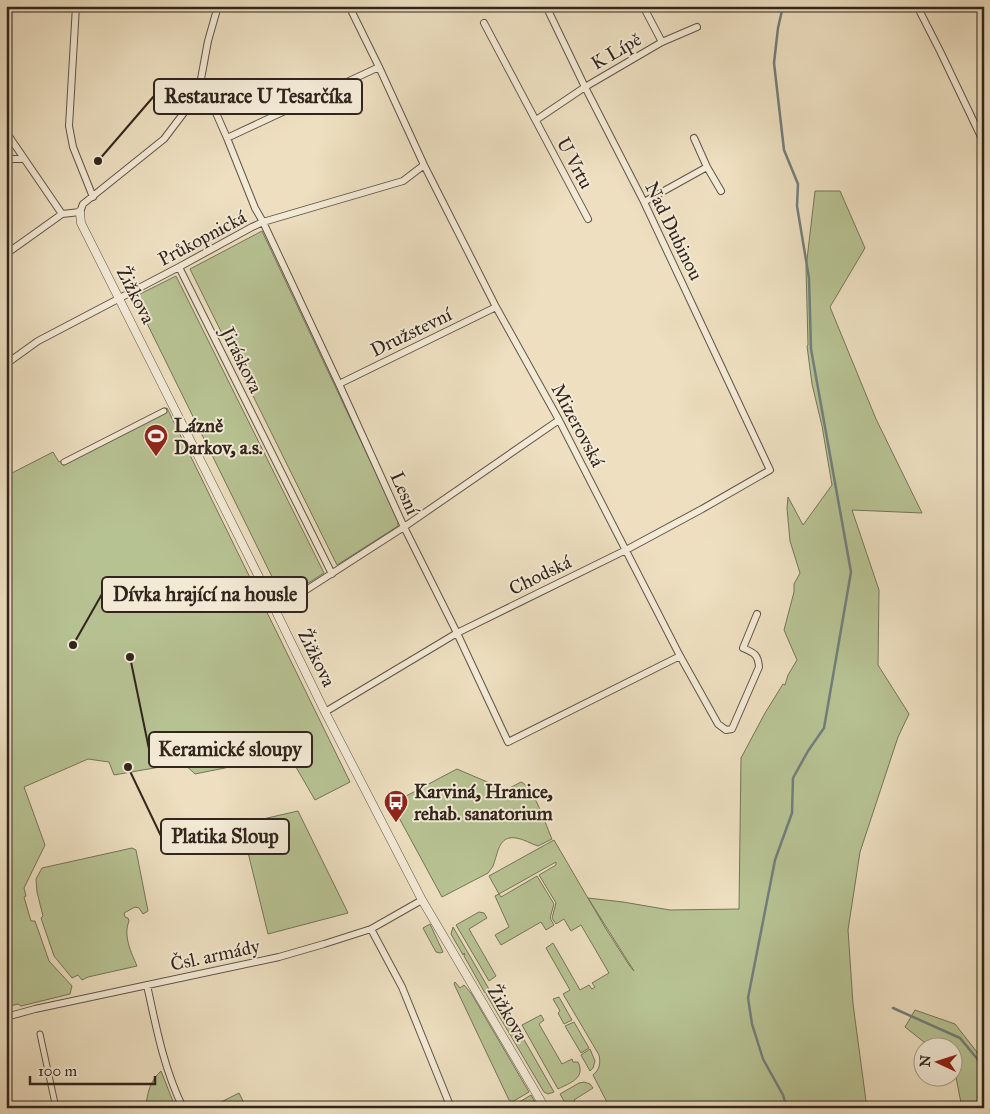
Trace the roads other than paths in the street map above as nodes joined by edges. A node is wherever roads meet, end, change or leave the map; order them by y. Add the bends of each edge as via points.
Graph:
1 (76, 6) edge
2 (218, 6) edge
3 (349, 6) edge
4 (546, 6) edge
5 (644, 6) edge
6 (916, 6) edge
7 (484, 23) dead end
8 (697, 27) dead end
9 (662, 42) junction
10 (379, 67) junction
11 (201, 78) junction
12 (584, 87) junction
13 (536, 120) junction
14 (6, 132) edge
15 (227, 138) junction
16 (694, 138) dead end
17 (984, 142) edge
18 (6, 159) edge
19 (24, 159) junction
20 (424, 165) junction
21 (707, 167) junction
22 (721, 191) dead end
23 (93, 197) junction
24 (644, 202) junction
25 (80, 212) junction
26 (62, 214) junction
27 (588, 219) dead end
28 (263, 222) junction
29 (6, 254) edge
30 (179, 267) junction
31 (120, 298) junction
32 (496, 307) junction
33 (6, 364) edge
34 (340, 384) junction
35 (164, 411) dead end
36 (559, 420) junction
37 (64, 462) dead end
38 (770, 470) joint
39 (404, 527) junction
40 (626, 550) junction
41 (332, 574) junction
42 (275, 610) junction
43 (757, 614) dead end
44 (457, 632) junction
45 (680, 656) junction
46 (325, 712) junction
47 (422, 900) junction
48 (371, 929) junction
49 (147, 985) junction
50 (6, 1017) edge
51 (40, 1034) dead end
52 (56, 1108) edge
53 (183, 1108) edge
54 (451, 1108) edge
55 (545, 1108) edge

1 - 23 street via 69,126 72,147
2 - 11 street
3 - 10 street, Mizerovská
4 - 12 street, Nad Dubinou
5 - 9 street, K Lípě
6 - 17 street
7 - 13 street, U Vrtu
8 - 9 street, K Lípě
9 - 12 street, K Lípě
10 - 15 street
10 - 20 street, Mizerovská
11 - 15 street, Lesní
11 - 23 street via 186,110 164,139
12 - 13 street
12 - 24 street, Nad Dubinou
13 - 27 street, U Vrtu
14 - 19 street
15 - 28 street, Lesní
16 - 21 street
18 - 19 street
19 - 26 street
20 - 28 street, Průkopnická via 403,181
20 - 32 street, Mizerovská
21 - 22 street
21 - 24 street
23 - 25 street via 83,204
24 - 38 street, Nad Dubinou
25 - 26 street
25 - 31 street, Žižkova via 81,222
26 - 29 street
28 - 30 street, Průkopnická
28 - 34 street, Lesní
30 - 31 street, Průkopnická
30 - 41 street, Jiráskova
31 - 33 street, Průkopnická via 38,341
31 - 42 street, Žižkova
32 - 34 street, Družstevní
32 - 36 street, Mizerovská
34 - 39 street, Lesní
35 - 37 street
36 - 39 street
36 - 40 street, Mizerovská
38 - 40 street, Chodská
39 - 41 street
39 - 44 street, Lesní
40 - 44 street, Chodská
40 - 45 street, Mizerovská
41 - 42 street
42 - 46 street, Žižkova
43 - 45 street, Mizerovská via 743,648 754,652 759,659 759,667 732,729 726,730 718,724
44 - 45 street, Lesní via 508,742
44 - 46 street, Chodská
46 - 47 street, Žižkova
47 - 48 street, Čsl. armády
47 - 55 street, Žižkova
48 - 49 street, Čsl. armády via 279,957
48 - 54 street via 402,987
49 - 50 street, Čsl. armády
49 - 53 street via 167,1068
51 - 52 street

